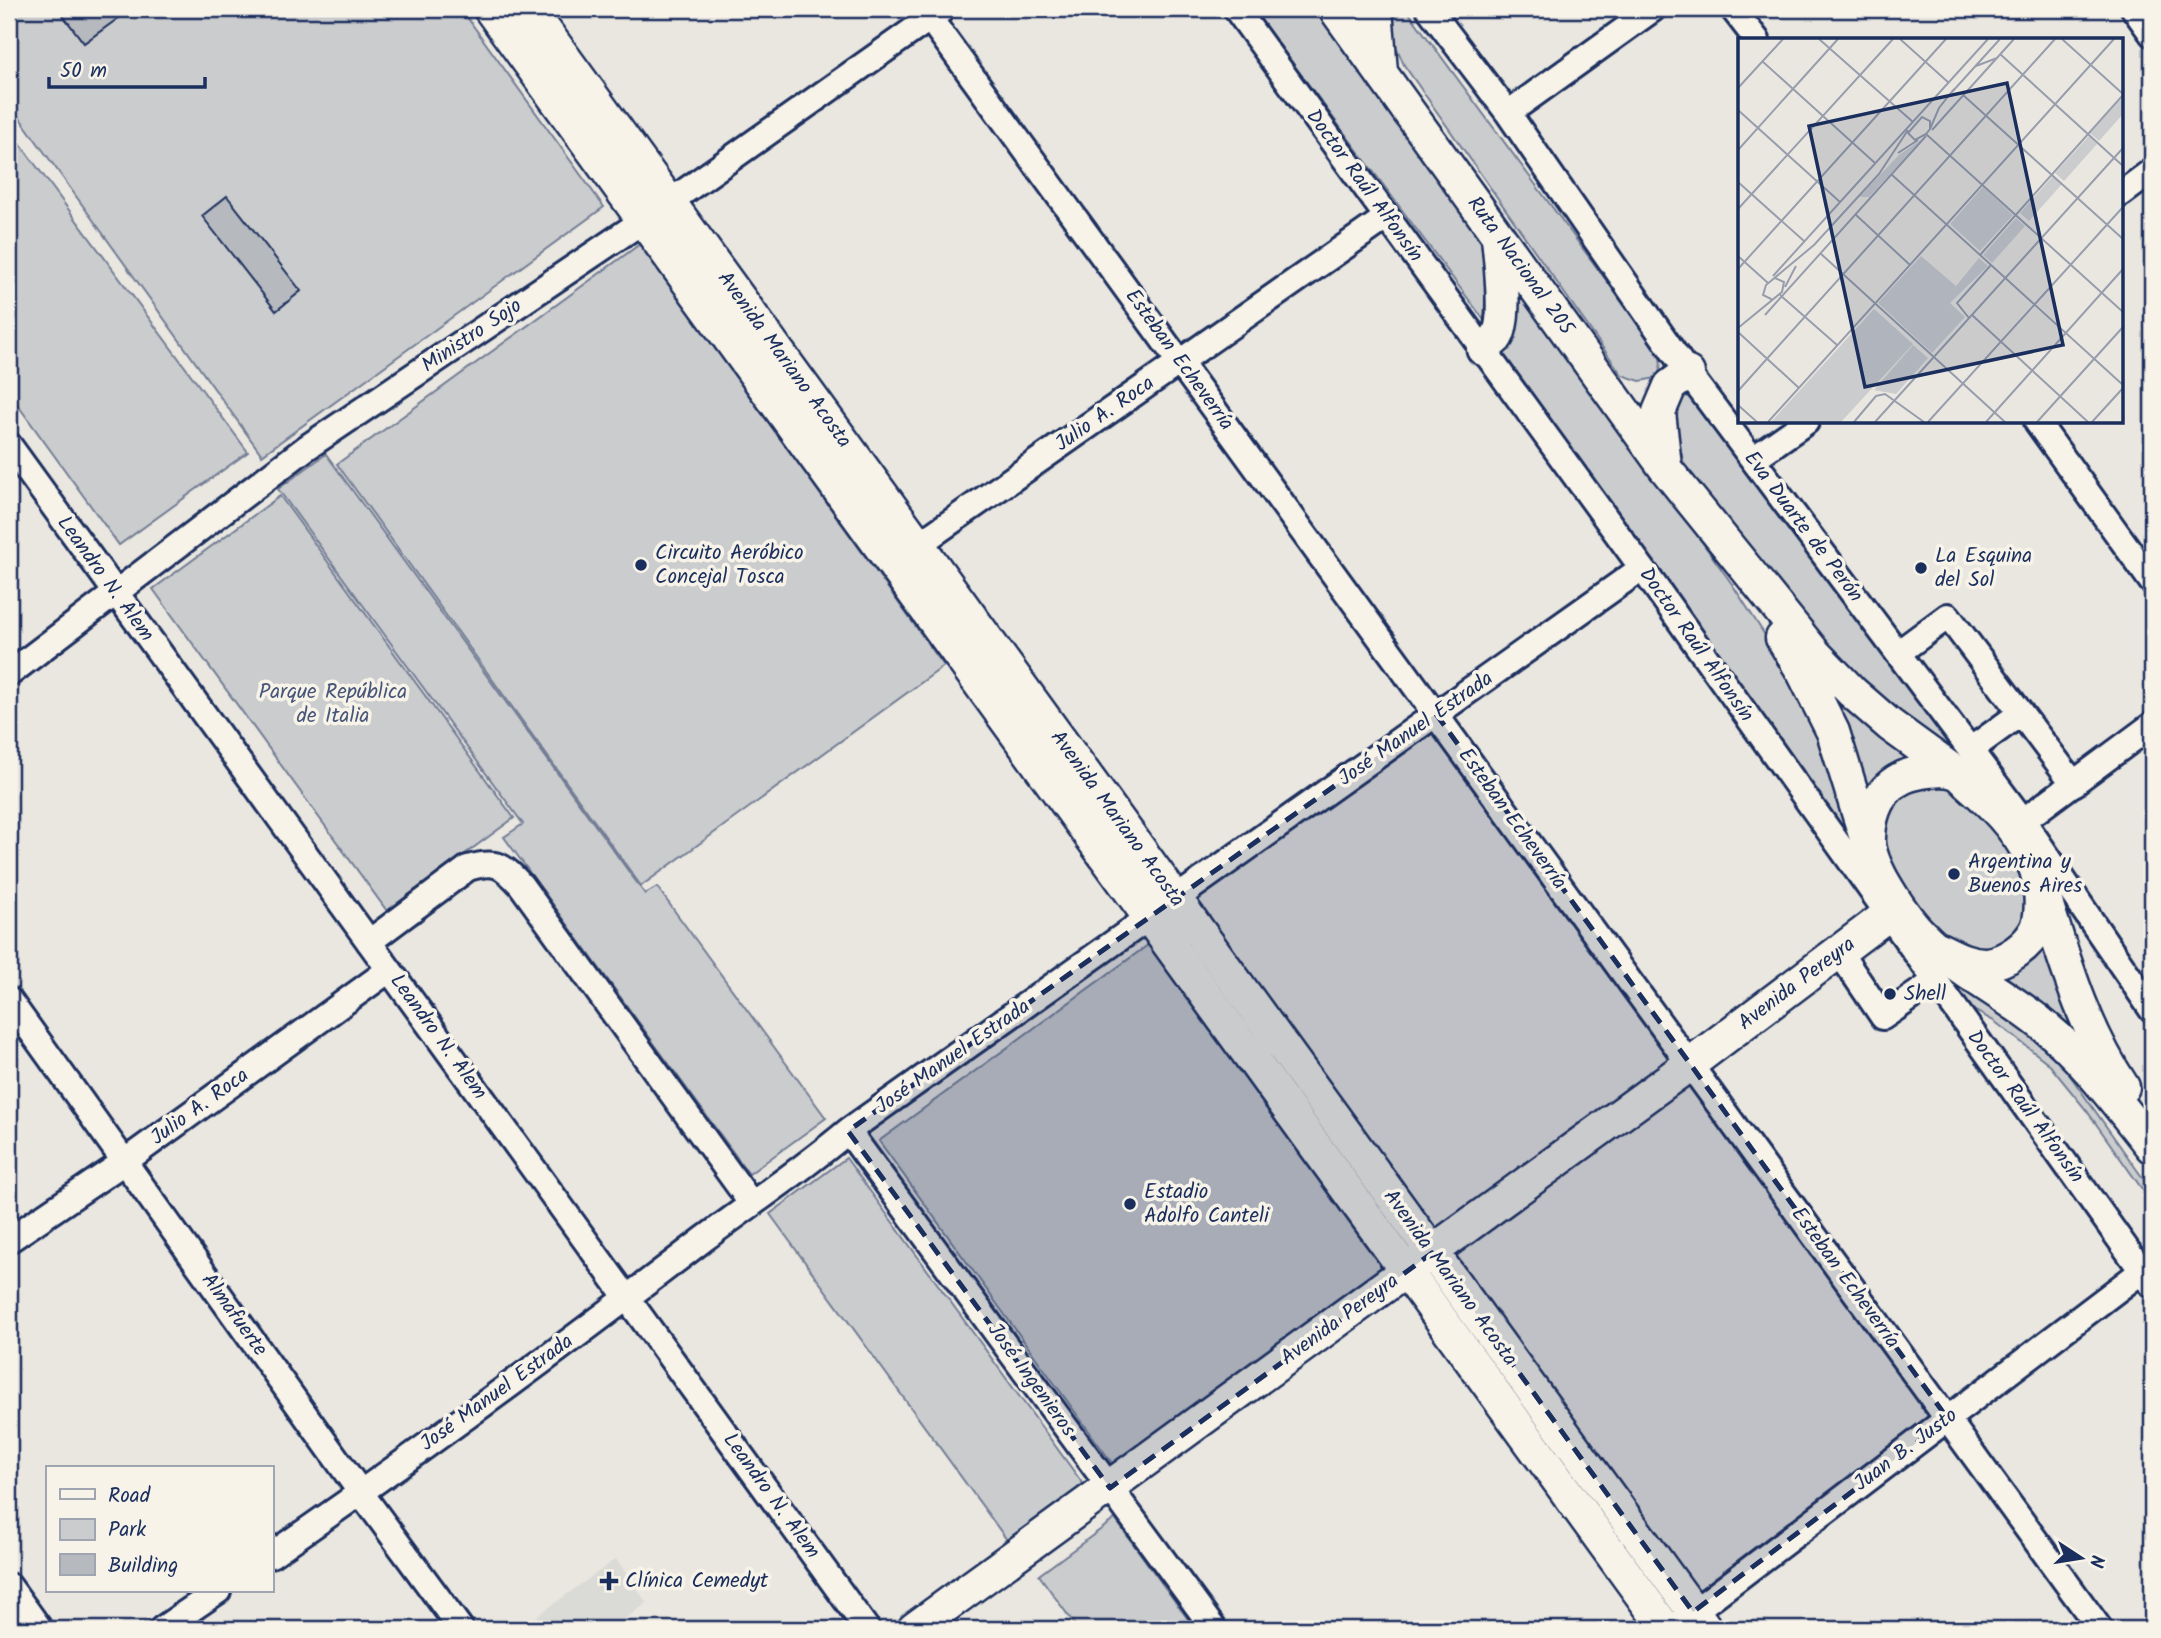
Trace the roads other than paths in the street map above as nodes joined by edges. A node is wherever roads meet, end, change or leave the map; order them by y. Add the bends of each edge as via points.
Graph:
1 (490, 9) edge
2 (529, 9) edge
3 (1236, 9) edge
4 (1335, 9) edge
5 (1376, 9) edge
6 (1429, 9) edge
7 (1653, 9) edge
8 (1733, 9) edge
9 (2134, 9) edge
10 (932, 12) edge
11 (2152, 34) edge
12 (1755, 38) edge
13 (1381, 74) junction
14 (1508, 113) junction
15 (2152, 171) edge
16 (2122, 193) edge
17 (669, 202) junction
18 (1387, 217) junction
19 (643, 220) junction
20 (1498, 236) junction
21 (1483, 349) junction
22 (1180, 362) junction
23 (1688, 373) junction
24 (1803, 424) edge
25 (2038, 424) edge
26 (9, 446) edge
27 (1753, 459) junction
28 (1665, 468) junction
29 (1708, 522) junction
30 (918, 545) junction
31 (892, 563) junction
32 (1642, 568) junction
33 (2152, 582) edge
34 (114, 592) junction
35 (1898, 653) junction
36 (9, 674) edge
37 (2021, 713) junction
38 (1436, 715) junction
39 (2152, 725) edge
40 (1963, 761) junction
41 (2074, 783) junction
42 (2018, 826) junction
43 (1868, 847) junction
44 (2036, 871) junction
45 (1176, 899) junction
46 (1893, 911) junction
47 (1149, 918) junction
48 (369, 942) junction
49 (1933, 946) junction
50 (1839, 952) junction
51 (389, 970) junction
52 (1934, 982) junction
53 (9, 1000) edge
54 (2152, 1010) edge
55 (1690, 1065) junction
56 (848, 1131) junction
57 (2152, 1132) edge
58 (2152, 1147) edge
59 (124, 1162) junction
60 (751, 1203) junction
61 (9, 1240) edge
62 (1432, 1253) junction
63 (1407, 1272) junction
64 (2147, 1278) edge
65 (627, 1298) junction
66 (1948, 1419) junction
67 (1110, 1488) junction
68 (361, 1493) junction
69 (273, 1554) edge
70 (9, 1586) edge
71 (217, 1592) edge
72 (1684, 1625) edge
73 (40, 1629) edge
74 (162, 1629) edge
75 (461, 1629) edge
76 (867, 1629) edge
77 (914, 1629) edge
78 (1214, 1629) edge
79 (2101, 1629) edge

1 - 19 main road, Avenida Mariano Acosta
2 - 17 main road, Avenida Mariano Acosta
3 - 18 street, Doctor Raúl Alfonsín
4 - 13 main road, Ruta Nacional 205
5 - 13 main road
6 - 14 street, Eva Duarte de Perón
7 - 14 street
8 - 12 street
9 - 11 street
10 - 17 street, Ministro Sojo
10 - 22 street, Esteban Echeverría
13 - 20 main road, Ruta Nacional 205
14 - 23 street, Eva Duarte de Perón
15 - 16 street
17 - 19 street, Ministro Sojo
17 - 30 main road, Avenida Mariano Acosta
18 - 21 street, Doctor Raúl Alfonsín
18 - 22 street, Julio A. Roca
19 - 31 main road, Avenida Mariano Acosta
19 - 34 street, Ministro Sojo via 306,448
20 - 21 main road via 1501,322 1497,336
20 - 28 main road, Ruta Nacional 205
21 - 32 street, Doctor Raúl Alfonsín
22 - 30 street, Julio A. Roca
22 - 38 street, Esteban Echeverría
23 - 27 street, Eva Duarte de Perón
23 - 28 main road via 1670,386 1659,412
24 - 27 street
25 - 33 street
26 - 34 street, Leandro N. Alem
27 - 35 street, Eva Duarte de Perón
28 - 29 main road, Ruta Nacional 205
29 - 40 main road, Ruta Nacional 205 via 1816,655 1852,692 1890,725
29 - 43 main road, Ruta Nacional 205 via 1803,671 1833,732
30 - 31 street, Julio A. Roca
30 - 45 main road, Avenida Mariano Acosta
31 - 47 main road, Avenida Mariano Acosta
32 - 38 street, José Manuel Estrada
32 - 46 street, Doctor Raúl Alfonsín
34 - 36 street, Ministro Sojo
34 - 48 street, Leandro N. Alem
35 - 37 street via 1948,616
35 - 40 street, Eva Duarte de Perón
37 - 40 street
37 - 41 street
38 - 45 street, José Manuel Estrada
38 - 55 street, Esteban Echeverría
39 - 41 street
40 - 42 main road, Ruta Nacional 205 via 1989,802
40 - 43 main road via 1895,781 1873,810
41 - 42 street
42 - 44 main road, Ruta Nacional 205
42 - 54 street
43 - 46 main road, Ruta Nacional 205
44 - 49 main road, Ruta Nacional 205 via 2040,910 2036,929 2015,954 1987,964 1966,962
44 - 57 main road, Ruta Nacional 205 via 2066,969 2091,1029
45 - 47 street, José Manuel Estrada
45 - 62 main road, Avenida Mariano Acosta
46 - 49 main road, Ruta Nacional 205
46 - 50 main road, Avenida Pereyra
46 - 52 street, Doctor Raúl Alfonsín
47 - 56 street, José Manuel Estrada
47 - 63 main road, Avenida Mariano Acosta
48 - 51 street, Leandro N. Alem
48 - 60 street via 468,868 488,862 505,868
49 - 58 main road, Ruta Nacional 205 via 2043,1025 2079,1058
50 - 52 street via 1883,1017
50 - 55 main road, Avenida Pereyra
51 - 59 street, Julio A. Roca
51 - 65 street, Leandro N. Alem
52 - 64 street, Doctor Raúl Alfonsín
53 - 59 street, Almafuerte
55 - 62 main road, Avenida Pereyra
55 - 66 street, Esteban Echeverría
56 - 60 street, José Manuel Estrada
56 - 67 street, José Ingenieros
59 - 61 street, Julio A. Roca
59 - 68 street, Almafuerte
60 - 65 street, José Manuel Estrada
62 - 63 main road, Avenida Pereyra
62 - 72 main road, Avenida Mariano Acosta
63 - 67 main road, Avenida Pereyra
63 - 72 main road, Avenida Mariano Acosta
64 - 66 street, Juan B. Justo
65 - 68 street, José Manuel Estrada
65 - 76 street, Leandro N. Alem
66 - 72 street, Juan B. Justo
66 - 79 street, Esteban Echeverría
67 - 77 main road, Avenida Pereyra
67 - 78 street, José Ingenieros
68 - 69 street, José Manuel Estrada
68 - 75 street, Almafuerte
70 - 73 street
71 - 74 street

